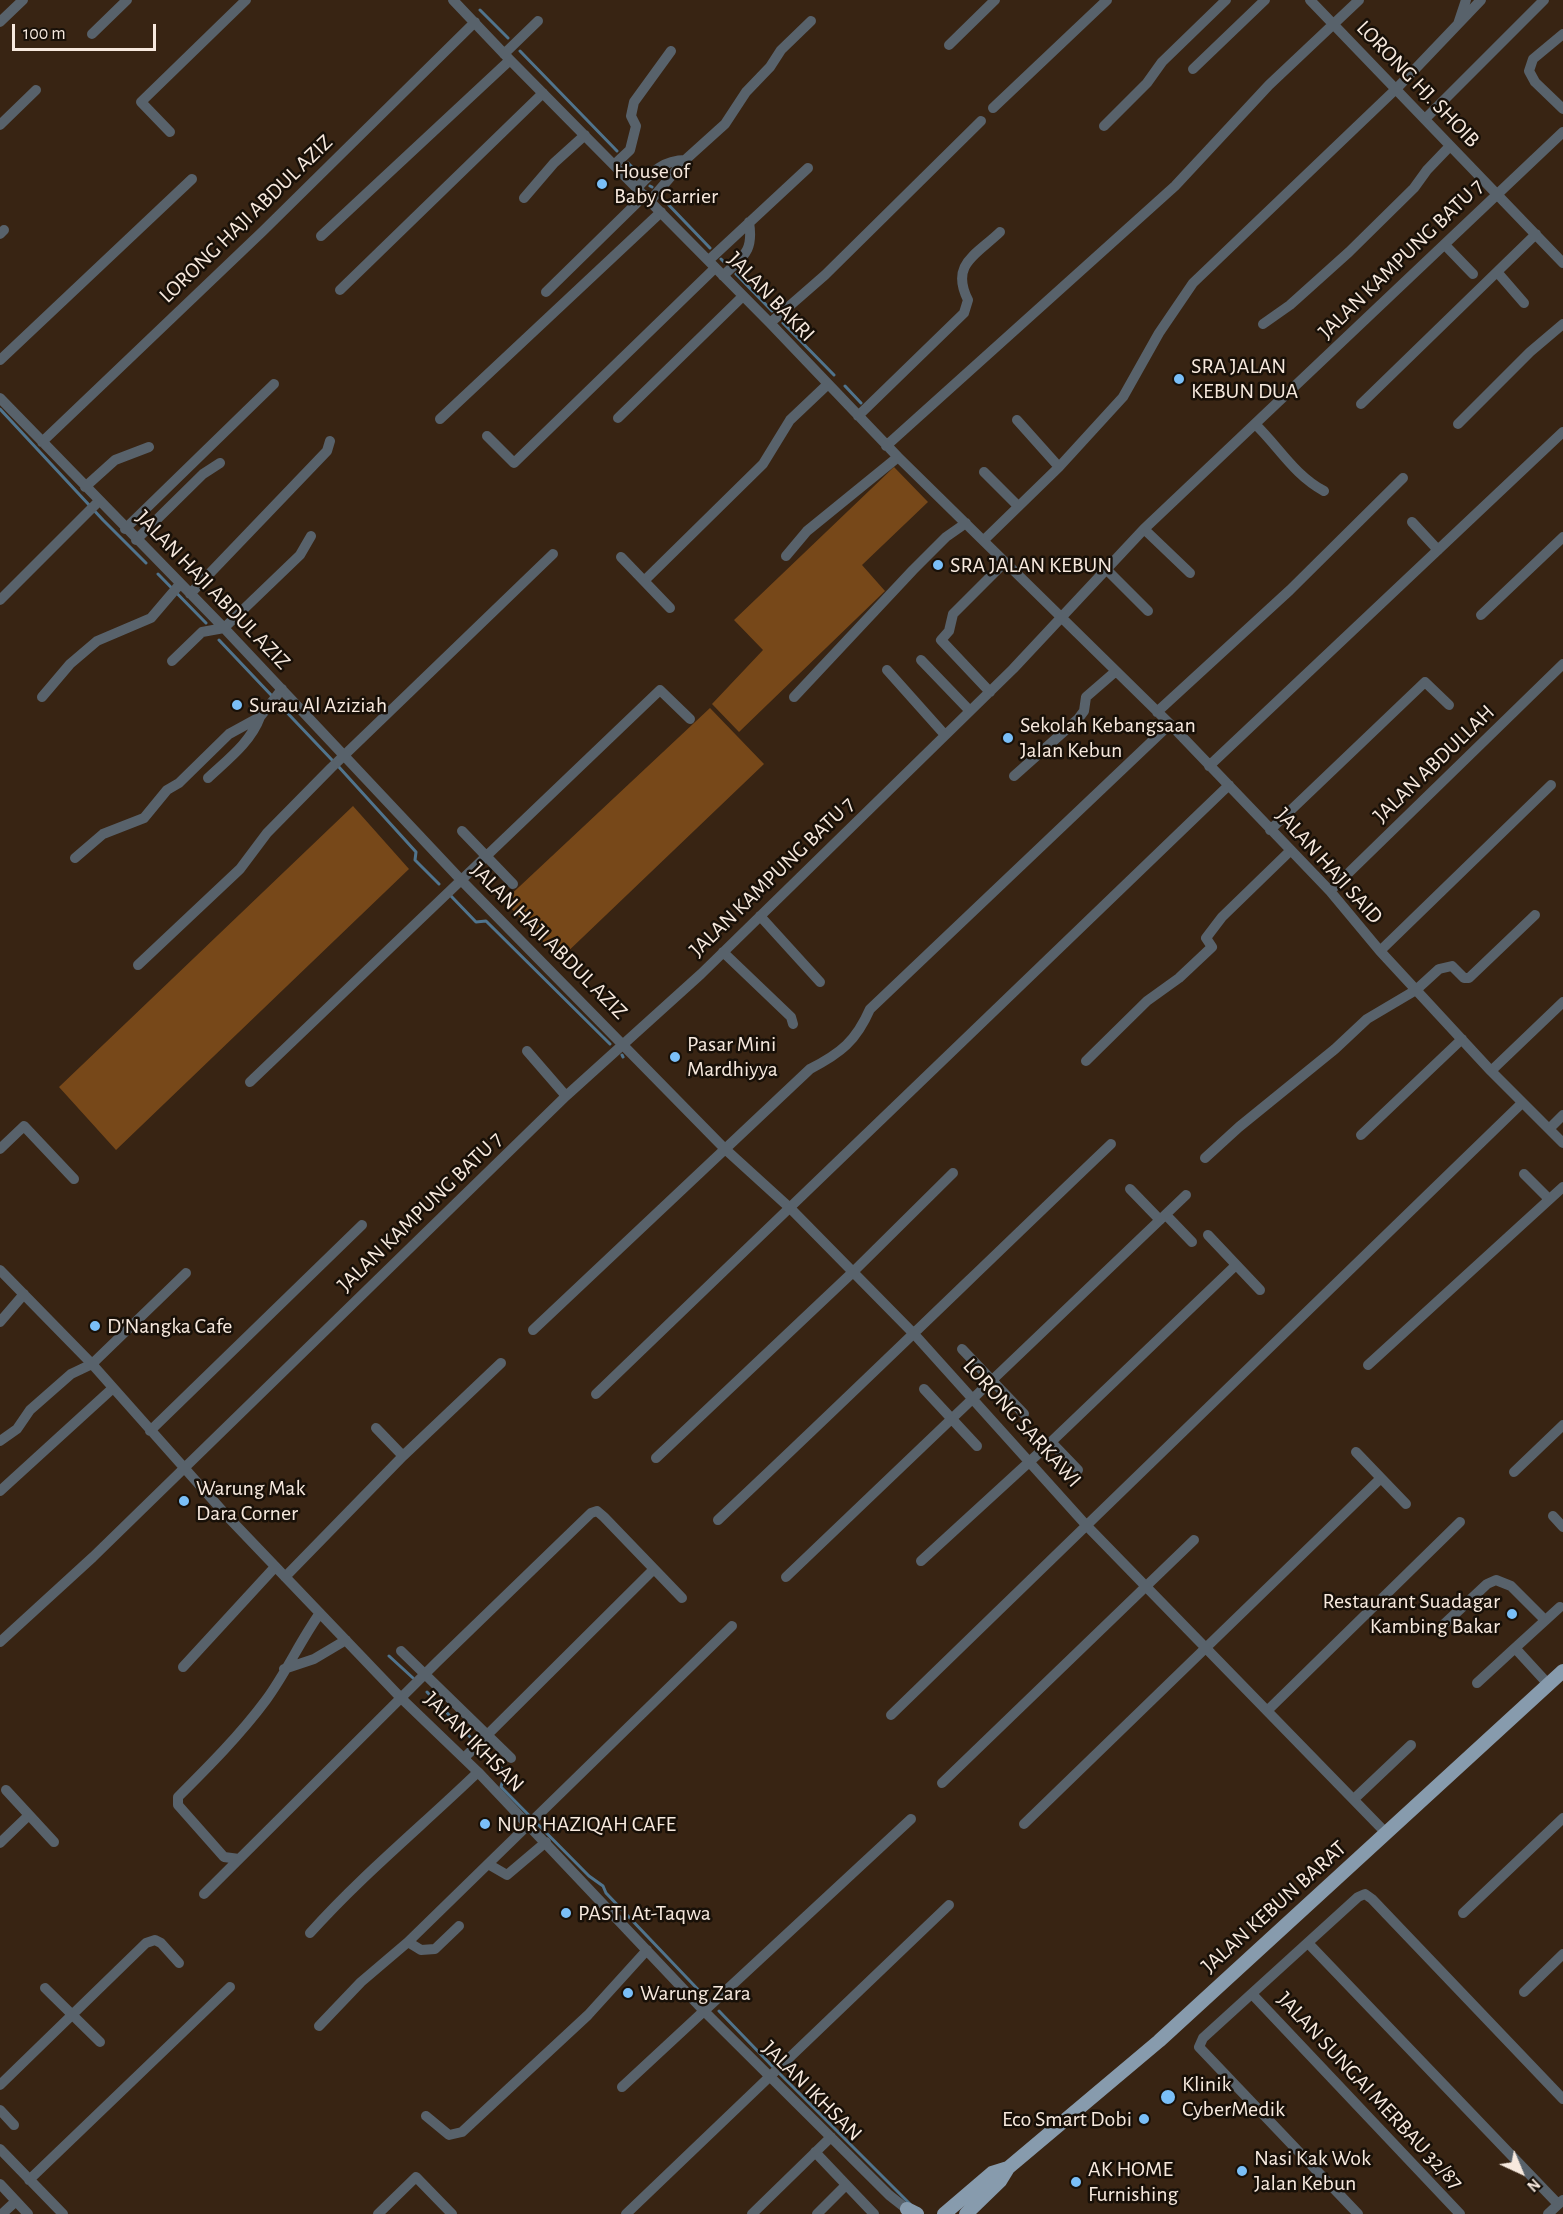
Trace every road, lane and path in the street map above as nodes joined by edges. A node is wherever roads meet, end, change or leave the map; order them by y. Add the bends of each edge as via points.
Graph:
1 (23, 0) edge
2 (127, 0) edge
3 (246, 0) edge
4 (453, 0) edge
5 (995, 0) edge
6 (1107, 0) edge
7 (1226, 0) edge
8 (1265, 0) edge
9 (1310, 0) edge
10 (1359, 0) edge
11 (1466, 0) edge
12 (1481, 0) edge
13 (1544, 0) edge
14 (538, 21) dead end
15 (811, 21) dead end
16 (0, 22) edge
17 (475, 22) junction
18 (1332, 23) junction
19 (1458, 24) junction
20 (92, 34) dead end
21 (1563, 34) edge
22 (949, 45) dead end
23 (671, 51) dead end
24 (507, 57) junction
25 (1193, 69) dead end
26 (1397, 88) junction
27 (36, 90) dead end
28 (543, 93) junction
29 (993, 108) dead end
30 (1563, 109) edge
31 (1425, 118) junction
32 (981, 121) dead end
33 (0, 125) edge
34 (1104, 126) dead end
35 (170, 132) dead end
36 (1563, 132) edge
37 (585, 135) junction
38 (1450, 146) junction
39 (686, 160) junction
40 (614, 165) junction
41 (808, 168) dead end
42 (192, 179) dead end
43 (644, 195) junction
44 (1497, 195) junction
45 (524, 198) dead end
46 (661, 212) junction
47 (749, 222) junction
48 (1000, 232) dead end
49 (1536, 234) junction
50 (321, 236) dead end
51 (1445, 244) junction
52 (1563, 263) edge
53 (716, 268) junction
54 (1498, 273) junction
55 (1473, 274) dead end
56 (340, 290) dead end
57 (546, 292) dead end
58 (743, 296) junction
59 (1524, 303) dead end
60 (770, 322) junction
61 (1263, 324) dead end
62 (1563, 324) edge
63 (0, 360) edge
64 (274, 384) dead end
65 (828, 384) junction
66 (0, 398) edge
67 (1361, 404) dead end
68 (858, 416) junction
69 (618, 418) dead end
70 (440, 419) dead end
71 (1017, 420) dead end
72 (1255, 424) junction
73 (1458, 424) dead end
74 (1563, 432) edge
75 (487, 436) dead end
76 (330, 441) dead end
77 (42, 442) junction
78 (886, 446) junction
79 (149, 447) dead end
80 (898, 457) junction
81 (220, 463) dead end
82 (1059, 467) junction
83 (984, 472) dead end
84 (1403, 478) dead end
85 (85, 487) junction
86 (1324, 491) dead end
87 (97, 502) junction
88 (1018, 506) junction
89 (1412, 522) dead end
90 (966, 523) junction
91 (125, 529) junction
92 (1144, 529) junction
93 (311, 536) dead end
94 (1563, 537) edge
95 (136, 540) junction
96 (984, 540) junction
97 (1438, 550) junction
98 (553, 554) dead end
99 (786, 556) dead end
100 (621, 557) dead end
101 (1005, 562) junction
102 (1107, 570) junction
103 (1190, 573) dead end
104 (644, 581) junction
105 (175, 589) junction
106 (190, 594) junction
107 (0, 600) edge
108 (670, 608) dead end
109 (1148, 610) dead end
110 (1481, 615) dead end
111 (1061, 620) junction
112 (224, 628) junction
113 (921, 660) dead end
114 (172, 661) dead end
115 (1563, 664) edge
116 (887, 670) dead end
117 (1116, 670) junction
118 (280, 692) junction
119 (990, 692) junction
120 (42, 697) dead end
121 (794, 697) dead end
122 (1449, 705) dead end
123 (970, 711) junction
124 (1157, 712) junction
125 (260, 717) junction
126 (690, 719) dead end
127 (1170, 724) junction
128 (945, 735) junction
129 (342, 758) junction
130 (1209, 766) junction
131 (1014, 776) dead end
132 (208, 778) dead end
133 (1229, 785) junction
134 (1551, 785) dead end
135 (1270, 830) junction
136 (462, 831) dead end
137 (1290, 851) junction
138 (487, 857) junction
139 (75, 858) dead end
140 (462, 881) junction
141 (513, 884) dead end
142 (1330, 891) junction
143 (1535, 915) dead end
144 (760, 916) junction
145 (1380, 951) junction
146 (723, 952) junction
147 (138, 965) dead end
148 (820, 982) dead end
149 (1416, 990) junction
150 (1563, 1002) edge
151 (793, 1024) dead end
152 (1462, 1039) junction
153 (622, 1043) junction
154 (526, 1051) dead end
155 (1086, 1061) dead end
156 (1491, 1071) junction
157 (250, 1082) dead end
158 (566, 1096) junction
159 (1522, 1103) junction
160 (1563, 1115) edge
161 (1549, 1129) junction
162 (1361, 1135) dead end
163 (1563, 1143) edge
164 (1111, 1144) dead end
165 (724, 1148) junction
166 (0, 1149) edge
167 (1205, 1158) dead end
168 (953, 1173) dead end
169 (1524, 1174) dead end
170 (74, 1179) dead end
171 (1563, 1187) edge
172 (1130, 1189) dead end
173 (1185, 1196) dead end
174 (1549, 1199) junction
175 (791, 1209) junction
176 (1163, 1217) junction
177 (362, 1225) dead end
178 (1208, 1235) dead end
179 (1192, 1242) dead end
180 (1236, 1265) junction
181 (0, 1270) edge
182 (853, 1272) junction
183 (186, 1273) dead end
184 (1260, 1290) dead end
185 (24, 1294) junction
186 (0, 1322) edge
187 (533, 1330) dead end
188 (915, 1335) junction
189 (962, 1349) dead end
190 (501, 1363) dead end
191 (92, 1364) junction
192 (1368, 1365) dead end
193 (992, 1380) junction
194 (113, 1388) junction
195 (924, 1389) dead end
196 (596, 1394) dead end
197 (973, 1398) junction
198 (1024, 1414) dead end
199 (952, 1418) junction
200 (1563, 1425) edge
201 (376, 1428) dead end
202 (150, 1431) junction
203 (0, 1441) edge
204 (1051, 1442) junction
205 (978, 1446) dead end
206 (1356, 1452) dead end
207 (403, 1456) junction
208 (656, 1458) dead end
209 (1031, 1461) junction
210 (184, 1468) junction
211 (1077, 1470) dead end
212 (1514, 1472) dead end
213 (1382, 1478) junction
214 (0, 1491) edge
215 (1406, 1504) dead end
216 (1552, 1516) dead end
217 (718, 1520) dead end
218 (1460, 1522) dead end
219 (1086, 1525) junction
220 (1563, 1527) edge
221 (1194, 1540) dead end
222 (921, 1561) dead end
223 (275, 1567) junction
224 (654, 1569) junction
225 (285, 1577) junction
226 (786, 1577) dead end
227 (1145, 1586) junction
228 (682, 1598) dead end
229 (1560, 1607) dead end
230 (320, 1613) junction
231 (1545, 1620) junction
232 (732, 1626) dead end
233 (1440, 1628) dead end
234 (346, 1640) junction
235 (0, 1641) edge
236 (1206, 1648) junction
237 (1515, 1648) junction
238 (401, 1651) dead end
239 (183, 1666) dead end
240 (284, 1669) junction
241 (1563, 1671) edge
242 (424, 1675) junction
243 (1477, 1683) dead end
244 (1548, 1684) junction
245 (401, 1698) junction
246 (1268, 1710) junction
247 (891, 1715) dead end
248 (484, 1738) junction
249 (1411, 1745) dead end
250 (464, 1758) junction
251 (511, 1758) dead end
252 (478, 1772) junction
253 (942, 1784) dead end
254 (6, 1790) dead end
255 (1354, 1799) junction
256 (29, 1815) junction
257 (1563, 1818) edge
258 (911, 1819) dead end
259 (531, 1821) junction
260 (1024, 1824) dead end
261 (1387, 1834) junction
262 (54, 1842) dead end
263 (546, 1842) junction
264 (0, 1843) edge
265 (239, 1859) junction
266 (488, 1864) junction
267 (204, 1894) dead end
268 (949, 1905) dead end
269 (1463, 1913) dead end
270 (459, 1926) dead end
271 (310, 1933) dead end
272 (408, 1942) junction
273 (1308, 1943) junction
274 (647, 1950) junction
275 (1562, 1956) edge
276 (179, 1963) dead end
277 (230, 1987) dead end
278 (45, 1988) dead end
279 (1524, 1992) dead end
280 (1252, 1994) junction
281 (705, 2012) junction
282 (72, 2014) junction
283 (319, 2026) dead end
284 (99, 2043) dead end
285 (775, 2071) junction
286 (0, 2085) edge
287 (622, 2087) dead end
288 (1563, 2099) edge
289 (0, 2110) edge
290 (426, 2116) dead end
291 (14, 2125) dead end
292 (831, 2138) junction
293 (0, 2150) edge
294 (816, 2152) junction
295 (29, 2180) junction
296 (0, 2184) edge
297 (846, 2185) junction
298 (16, 2201) junction
299 (1561, 2202) edge
300 (961, 2208) edge
301 (910, 2213) edge
302 (2, 2214) edge
303 (28, 2214) edge
304 (63, 2214) edge
305 (378, 2214) edge
306 (452, 2214) edge
307 (626, 2214) edge
308 (752, 2214) edge
309 (817, 2214) edge
310 (874, 2214) edge
311 (942, 2214) edge
312 (1358, 2214) edge
313 (1460, 2214) edge
314 (1548, 2214) edge

1 - 16 street
2 - 20 street
3 - 35 street via 141,102
4 - 17 street, JALAN BAKRI
5 - 22 street
6 - 29 street
7 - 34 street
8 - 25 street
9 - 18 street, LORONG HJ. SHOIB
10 - 18 street
11 - 19 street
12 - 19 street
13 - 31 street
14 - 24 street
15 - 39 street via 781,50 725,124
17 - 24 street, JALAN BAKRI
17 - 77 street, LORONG HAJI ABDUL AZIZ
18 - 26 street, LORONG HJ. SHOIB
18 - 78 street via 1175,186
19 - 26 street
21 - 30 street via 1533,59 1529,71
23 - 40 street via 634,102 631,116 636,126 630,150
24 - 28 street, JALAN BAKRI
24 - 50 street
26 - 31 street, LORONG HJ. SHOIB
26 - 82 street via 1193,283 1123,397
27 - 33 street
28 - 37 street, JALAN BAKRI
28 - 56 street
31 - 38 street, LORONG HJ. SHOIB
32 - 60 street via 825,275
36 - 44 street, JALAN KAMPUNG BATU 7
37 - 40 street, JALAN BAKRI
37 - 45 street
38 - 44 street, LORONG HJ. SHOIB
38 - 61 street via 1349,252
39 - 43 street
39 - 43 street via 657,167
40 - 43 street, JALAN BAKRI
41 - 47 street
42 - 63 street
43 - 46 street, JALAN BAKRI
43 - 57 street
44 - 49 street
44 - 51 street, JALAN KAMPUNG BATU 7
46 - 53 street, JALAN BAKRI
46 - 70 street
47 - 53 street
47 - 53 street via 750,249
48 - 68 street via 963,267 960,282 968,300 964,313
49 - 52 street
49 - 54 street
51 - 55 street
51 - 72 street, JALAN KAMPUNG BATU 7
53 - 58 street, JALAN BAKRI
53 - 75 street via 514,463
54 - 59 street
54 - 67 street
58 - 60 street, JALAN BAKRI
58 - 69 street
60 - 65 street, JALAN BAKRI
62 - 73 street
64 - 91 street
65 - 68 street, JALAN BAKRI
65 - 104 street via 790,420 764,464
66 - 77 street, JALAN HAJI ABDUL AZIZ
68 - 78 street, JALAN BAKRI
71 - 82 street
72 - 86 street via 1275,443 1290,466
72 - 92 street, JALAN KAMPUNG BATU 7
74 - 97 street
76 - 106 street via 327,451
77 - 85 street, JALAN HAJI ABDUL AZIZ
78 - 80 street, JALAN BAKRI
79 - 85 street via 115,459
80 - 90 street, JALAN BAKRI
80 - 99 street via 807,531
81 - 95 street via 203,474
82 - 88 street
83 - 88 street
84 - 124 street via 1290,590
85 - 87 street, JALAN HAJI ABDUL AZIZ
87 - 91 street, JALAN HAJI ABDUL AZIZ
87 - 107 street
88 - 96 street
89 - 97 street
90 - 96 street, JALAN BAKRI
90 - 121 street via 913,570
91 - 95 street, JALAN HAJI ABDUL AZIZ
92 - 102 street, JALAN KAMPUNG BATU 7
92 - 103 street
93 - 112 street via 300,555
94 - 110 street
95 - 105 street, JALAN HAJI ABDUL AZIZ
96 - 101 street, JALAN BAKRI
97 - 130 street
98 - 129 street
100 - 104 street
101 - 111 street, JALAN BAKRI
101 - 119 street via 953,614 949,631 941,640
102 - 109 street
102 - 111 street, JALAN KAMPUNG BATU 7
104 - 108 street
105 - 106 street, JALAN HAJI ABDUL AZIZ
105 - 120 street via 150,618 97,641 70,664
106 - 112 street, JALAN HAJI ABDUL AZIZ
111 - 117 street, JALAN HAJI SAID
111 - 119 street, JALAN KAMPUNG BATU 7
112 - 114 street via 202,632
112 - 118 street, JALAN HAJI ABDUL AZIZ
113 - 123 street
115 - 142 street, JALAN ABDULLAH
116 - 128 street
117 - 124 street, JALAN HAJI SAID
117 - 131 street via 1086,697 1078,719
118 - 125 street
118 - 129 street, JALAN HAJI ABDUL AZIZ
119 - 123 street, JALAN KAMPUNG BATU 7
122 - 135 street via 1425,682
123 - 128 street, JALAN KAMPUNG BATU 7
124 - 127 street, JALAN HAJI SAID
125 - 132 street via 255,731
125 - 139 street via 229,734 167,790 144,818 103,834
126 - 138 street via 660,690
127 - 130 street, JALAN HAJI SAID
127 - 165 street via 870,1009 861,1029 839,1054 810,1069
128 - 144 street, JALAN KAMPUNG BATU 7
129 - 140 street, JALAN HAJI ABDUL AZIZ
129 - 147 street via 267,833 240,869
130 - 133 street, JALAN HAJI SAID
133 - 135 street, JALAN HAJI SAID
133 - 175 street
134 - 145 street
135 - 137 street, JALAN HAJI SAID
136 - 138 street
137 - 142 street, JALAN HAJI SAID
137 - 155 street via 1222,917 1206,938 1212,947 1147,1001
138 - 140 street
138 - 141 street
140 - 153 street, JALAN HAJI ABDUL AZIZ
140 - 157 street
142 - 145 street, JALAN HAJI SAID
143 - 149 street via 1469,978 1448,966
144 - 146 street, JALAN KAMPUNG BATU 7
144 - 148 street
145 - 149 street, JALAN HAJI SAID
146 - 151 street via 791,1017
146 - 153 street, JALAN KAMPUNG BATU 7
149 - 152 street, JALAN HAJI SAID
149 - 167 street via 1367,1019
150 - 156 street
152 - 156 street, JALAN HAJI SAID
152 - 162 street
153 - 158 street, JALAN KAMPUNG BATU 7
153 - 165 street, LORONG SARKAWI
154 - 158 street
156 - 159 street, JALAN HAJI SAID
158 - 210 street, JALAN KAMPUNG BATU 7
159 - 161 street, JALAN HAJI SAID
159 - 219 street
160 - 161 street
161 - 163 street, JALAN HAJI SAID
164 - 188 street
165 - 175 street, LORONG SARKAWI
165 - 187 street
166 - 170 street via 24,1126
168 - 182 street
169 - 174 street
171 - 174 street
172 - 176 street
173 - 176 street
174 - 192 street
175 - 182 street, LORONG SARKAWI
175 - 196 street
176 - 179 street
176 - 193 street
177 - 202 street
178 - 180 street
180 - 184 street
180 - 204 street
181 - 185 street, JALAN IKHSAN
182 - 188 street, LORONG SARKAWI
182 - 208 street
183 - 191 street
185 - 186 street
185 - 191 street, JALAN IKHSAN
188 - 197 street, LORONG SARKAWI
188 - 217 street
189 - 193 street
190 - 207 street
191 - 194 street, JALAN IKHSAN
191 - 203 street via 71,1374
193 - 197 street
193 - 198 street
194 - 202 street, JALAN IKHSAN
194 - 214 street
195 - 199 street
197 - 199 street
197 - 209 street, LORONG SARKAWI
199 - 205 street
199 - 226 street
200 - 212 street
201 - 207 street
202 - 210 street, JALAN IKHSAN
204 - 209 street
204 - 211 street
206 - 213 street
207 - 225 street
209 - 219 street, LORONG SARKAWI
209 - 222 street
210 - 223 street, JALAN IKHSAN
210 - 235 street, JALAN KAMPUNG BATU 7
213 - 215 street
213 - 236 street
216 - 220 street
218 - 246 street
219 - 227 street, LORONG SARKAWI
219 - 247 street
221 - 227 street
223 - 225 street, JALAN IKHSAN
223 - 239 street
224 - 228 street
224 - 242 street via 604,1516 597,1511 591,1513
224 - 248 street
225 - 230 street, JALAN IKHSAN
227 - 236 street, LORONG SARKAWI
227 - 253 street via 996,1739
229 - 231 street
230 - 234 street, JALAN IKHSAN
230 - 240 street
231 - 233 street via 1511,1586 1496,1580 1486,1584
231 - 237 street
232 - 259 street
234 - 240 street via 314,1659
234 - 245 street, JALAN IKHSAN
236 - 246 street, LORONG SARKAWI
236 - 260 street
237 - 243 street
237 - 244 street
238 - 242 street
240 - 265 street via 267,1699 218,1763 177,1800 224,1857
241 - 244 main road, JALAN KEBUN BARAT
242 - 245 street
242 - 248 street
244 - 261 main road, JALAN KEBUN BARAT
245 - 250 street, JALAN IKHSAN
245 - 265 street
246 - 255 street, LORONG SARKAWI
248 - 250 street
248 - 251 street
249 - 255 street
250 - 252 street, JALAN IKHSAN
252 - 259 street, JALAN IKHSAN
252 - 271 street via 392,1848
254 - 256 street
255 - 261 street, LORONG SARKAWI
256 - 262 street
256 - 264 street
257 - 269 street
258 - 281 street
259 - 263 street, JALAN IKHSAN
259 - 266 street
261 - 300 main road, JALAN KEBUN BARAT via 1159,2041 1008,2169 1000,2181
263 - 266 street via 507,1875
263 - 274 street, JALAN IKHSAN
265 - 267 street
266 - 272 street
268 - 285 street
270 - 272 street via 435,1949 421,1950
272 - 283 street via 361,1982
273 - 280 street
273 - 288 street via 1351,1902 1365,1894
273 - 299 street
274 - 281 street, JALAN IKHSAN
274 - 290 street via 588,2015 462,2133 449,2134
275 - 279 street
276 - 282 street via 161,1943 150,1941
277 - 295 street
278 - 282 street
280 - 312 street via 1203,2038 1199,2047
280 - 313 street, JALAN SUNGAI MERBAU 32/87
281 - 285 street, JALAN IKHSAN
281 - 287 street
282 - 284 street
282 - 286 street
285 - 292 street, JALAN IKHSAN
285 - 307 street
289 - 291 street
292 - 294 street
292 - 301 street, JALAN IKHSAN
293 - 295 street
294 - 297 street
294 - 308 street
295 - 304 street
296 - 298 street
297 - 309 street
297 - 310 street
298 - 302 street
298 - 303 street
299 - 314 street
300 - 311 main road, JALAN KEBUN BARAT
305 - 306 street via 416,2177

